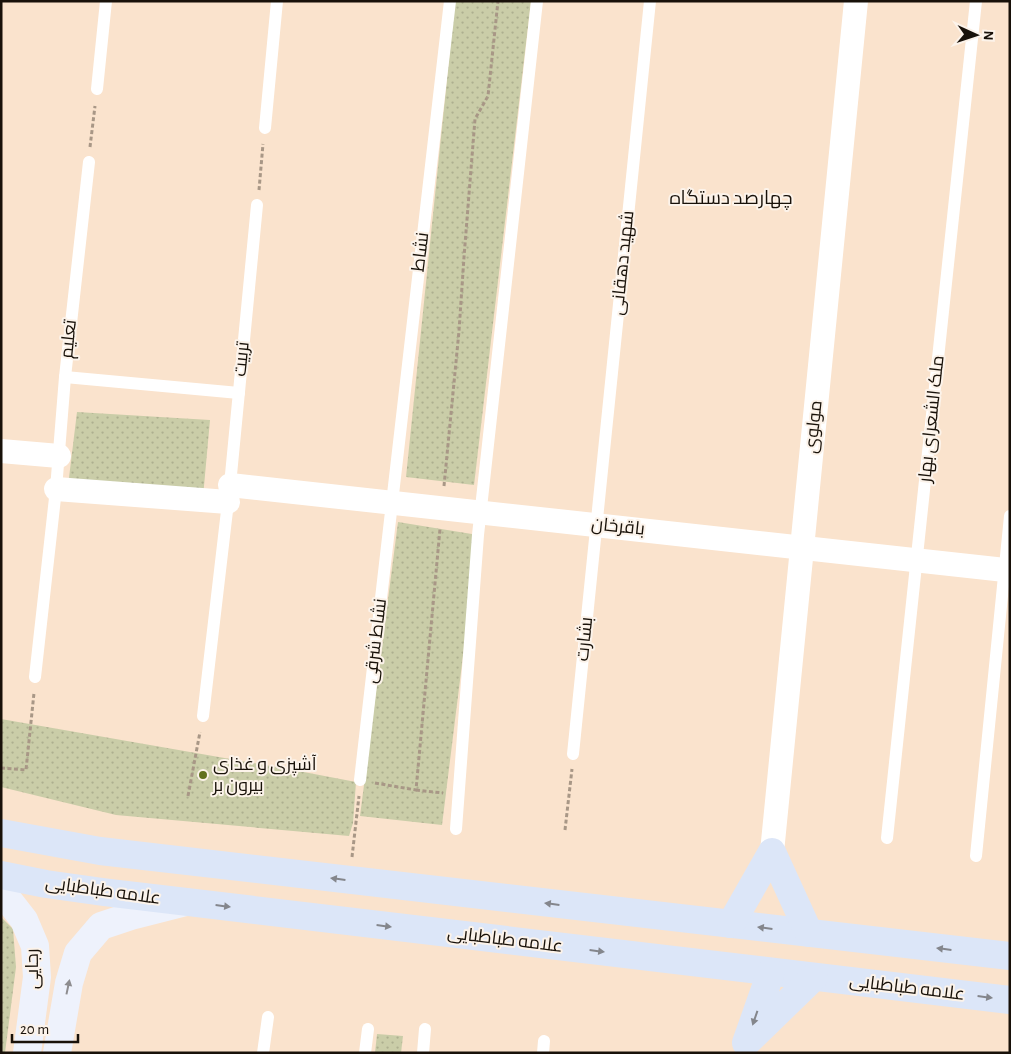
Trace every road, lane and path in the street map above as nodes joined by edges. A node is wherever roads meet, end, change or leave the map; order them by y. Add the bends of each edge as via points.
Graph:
1 (106, 1) edge
2 (277, 1) edge
3 (450, 1) edge
4 (498, 1) edge
5 (537, 1) edge
6 (650, 1) edge
7 (856, 1) edge
8 (976, 1) edge
9 (96, 89) joint
10 (264, 128) joint
11 (89, 162) joint
12 (257, 205) joint
13 (65, 377) junction
14 (239, 393) junction
15 (1, 451) edge
16 (59, 456) junction
17 (56, 489) junction
18 (229, 493) junction
19 (392, 502) junction
20 (442, 508) junction
21 (480, 512) junction
22 (1010, 516) edge
23 (597, 525) junction
24 (802, 547) junction
25 (917, 560) junction
26 (1005, 570) junction
27 (35, 677) joint
28 (203, 716) joint
29 (573, 754) joint
30 (1, 768) edge
31 (360, 780) junction
32 (416, 790) junction
33 (458, 794) junction
34 (188, 796) dead end
35 (456, 829) dead end
36 (565, 830) dead end
37 (1, 833) edge
38 (888, 838) dead end
39 (772, 852) junction
40 (976, 856) dead end
41 (1, 875) edge
42 (350, 880) junction
43 (452, 892) junction
44 (1, 895) edge
45 (187, 902) junction
46 (731, 924) junction
47 (446, 933) junction
48 (809, 934) junction
49 (1010, 956) edge
50 (771, 972) junction
51 (814, 977) junction
52 (1010, 1000) edge
53 (268, 1017) dead end
54 (368, 1029) dead end
55 (425, 1029) dead end
56 (746, 1048) edge
57 (27, 1053) edge
58 (57, 1053) edge
59 (263, 1053) edge
60 (365, 1053) edge
61 (423, 1053) edge

1 - 9 lane
2 - 10 lane
3 - 19 lane, نشاط
4 - 20 path via 488,96 475,120
5 - 21 lane
6 - 23 lane, شهید دهقانی
7 - 24 street, مولوی
8 - 25 lane, ملک الشعرای بهار
9 - 11 path
10 - 12 path
11 - 13 lane, تعلیم
12 - 14 lane, تربیت
13 - 14 lane
13 - 16 lane, تعلیم
14 - 18 lane, تربیت
15 - 16 street
16 - 17 lane, تعلیم
17 - 18 street, باقرخان
17 - 27 lane, تعلیم
18 - 19 street, باقرخان
18 - 28 lane, تربیت
19 - 20 street, باقرخان
19 - 31 lane, نشاط شرقی
20 - 21 street, باقرخان
20 - 32 path
21 - 23 street, باقرخان
21 - 33 lane
22 - 26 lane
23 - 24 street, باقرخان
23 - 29 lane, بشارت
24 - 25 street, باقرخان
24 - 39 street, مولوی
25 - 26 street, باقرخان
25 - 38 lane, ملک الشعرای بهار
26 - 40 lane
27 - 30 path via 26,770
28 - 34 path
29 - 36 path
31 - 32 path
31 - 42 path
32 - 33 path
33 - 35 lane
42 -> 37 main road via 100,851
39 - 46 main road
39 - 48 main road
41 - 45 main road, علامه طباطبایی
42 - 43 main road
46 -> 43 main road
43 - 47 main road
44 - 57 main road, رجایی via 24,920 35,946 37,977
45 -> 47 main road, علامه طباطبایی
58 -> 45 main road via 69,983 78,953 101,926
48 -> 46 main road
47 -> 50 main road, علامه طباطبایی
49 -> 48 main road
50 - 51 main road, علامه طباطبایی
50 -> 56 main road
51 -> 52 main road, علامه طباطبایی
51 - 56 main road
53 - 59 lane
54 - 60 lane
55 - 61 lane

